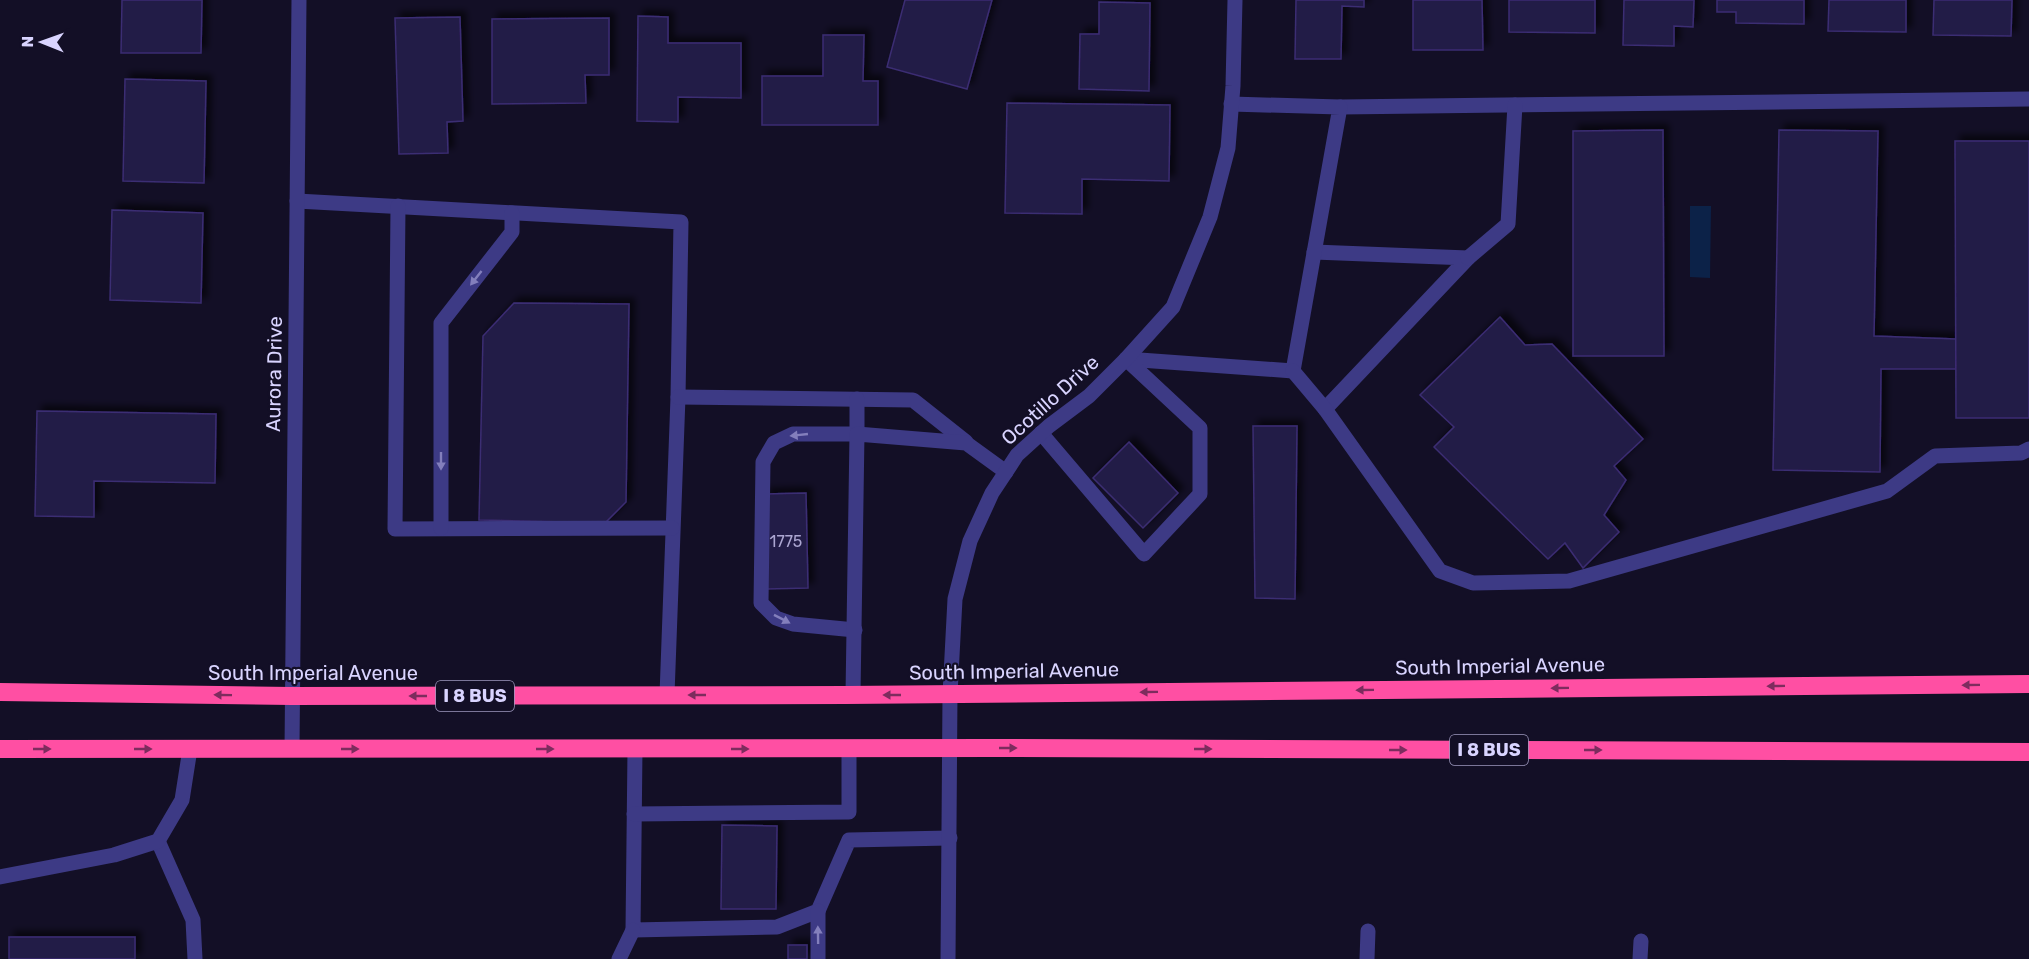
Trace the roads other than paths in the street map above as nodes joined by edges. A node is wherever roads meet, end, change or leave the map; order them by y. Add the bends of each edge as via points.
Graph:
1 (299, 0) edge
2 (1235, 0) edge
3 (2029, 99) edge
4 (1231, 104) junction
5 (1515, 105) junction
6 (1340, 107) junction
7 (297, 201) junction
8 (398, 207) junction
9 (512, 213) junction
10 (1314, 252) junction
11 (1467, 258) junction
12 (1126, 359) junction
13 (1293, 371) junction
14 (678, 397) junction
15 (857, 399) junction
16 (1325, 409) junction
17 (1041, 433) junction
18 (857, 434) junction
19 (966, 443) junction
20 (2029, 449) edge
21 (1006, 472) junction
22 (441, 528) junction
23 (672, 528) junction
24 (855, 630) junction
25 (2029, 684) edge
26 (0, 692) edge
27 (950, 694) junction
28 (667, 695) junction
29 (853, 695) junction
30 (292, 696) junction
31 (950, 748) junction
32 (0, 749) edge
33 (189, 749) junction
34 (291, 749) junction
35 (635, 749) junction
36 (849, 749) junction
37 (2029, 752) edge
38 (849, 812) junction
39 (634, 814) junction
40 (950, 838) junction
41 (849, 840) junction
42 (158, 841) junction
43 (0, 877) edge
44 (818, 911) junction
45 (633, 930) junction
46 (1368, 931) dead end
47 (1641, 941) dead end
48 (195, 959) edge
49 (620, 959) edge
50 (818, 959) edge
51 (948, 959) edge
52 (1367, 959) edge
53 (1640, 959) edge

1 - 7 street, Aurora Drive
2 - 4 street, Ocotillo Drive
3 - 5 street
4 - 6 street
4 - 12 street, Ocotillo Drive via 1228,148 1210,218 1173,307
5 - 6 street
5 - 11 street via 1508,224
6 - 10 street
7 - 8 street
7 - 30 street, Aurora Drive
8 - 9 street
8 - 22 street via 395,530
9 - 14 street via 681,222
9 -> 22 street via 512,231 441,323
10 - 11 street
10 - 13 street
11 - 16 street
12 - 13 street
12 - 17 street, Ocotillo Drive via 1089,396
12 - 17 street via 1200,428 1200,494 1144,554
13 - 16 street
14 - 15 street
14 - 23 street
15 - 18 street
15 - 19 street via 913,400
16 - 20 street via 1440,571 1473,583 1569,581 1887,491 1935,456 2021,453
17 - 21 street, Ocotillo Drive via 1017,455
18 - 19 street
18 - 24 street
18 -> 24 street via 793,434 774,444 763,462 761,603 776,618 793,624
19 - 21 street
21 - 27 street, Ocotillo Drive via 970,541 955,599
22 - 23 street
23 - 28 street
24 - 29 street
25 -> 27 highway, South Imperial Avenue / I 8 BUS
30 -> 26 highway, South Imperial Avenue / I 8 BUS
27 -> 29 highway, South Imperial Avenue / I 8 BUS
27 - 31 street, Ocotillo Drive
29 -> 28 highway, South Imperial Avenue / I 8 BUS
28 -> 30 highway, South Imperial Avenue / I 8 BUS
30 - 34 street, Aurora Drive
31 - 36 highway, I 8 BUS
31 -> 37 highway, I 8 BUS
31 - 40 street, Ocotillo Drive
32 -> 33 highway, I 8 BUS
33 - 34 highway, I 8 BUS
33 - 42 street via 182,800
34 -> 35 highway, I 8 BUS
35 -> 36 highway, I 8 BUS
35 - 39 street
36 - 38 street
38 - 39 street
38 - 41 street
39 - 45 street
40 - 41 street
40 - 51 street, Ocotillo Drive
41 - 44 street
42 - 43 street via 114,855
42 - 48 street via 193,920
44 - 45 street via 777,927
50 -> 44 street
45 - 49 street
46 - 52 street
47 - 53 street

